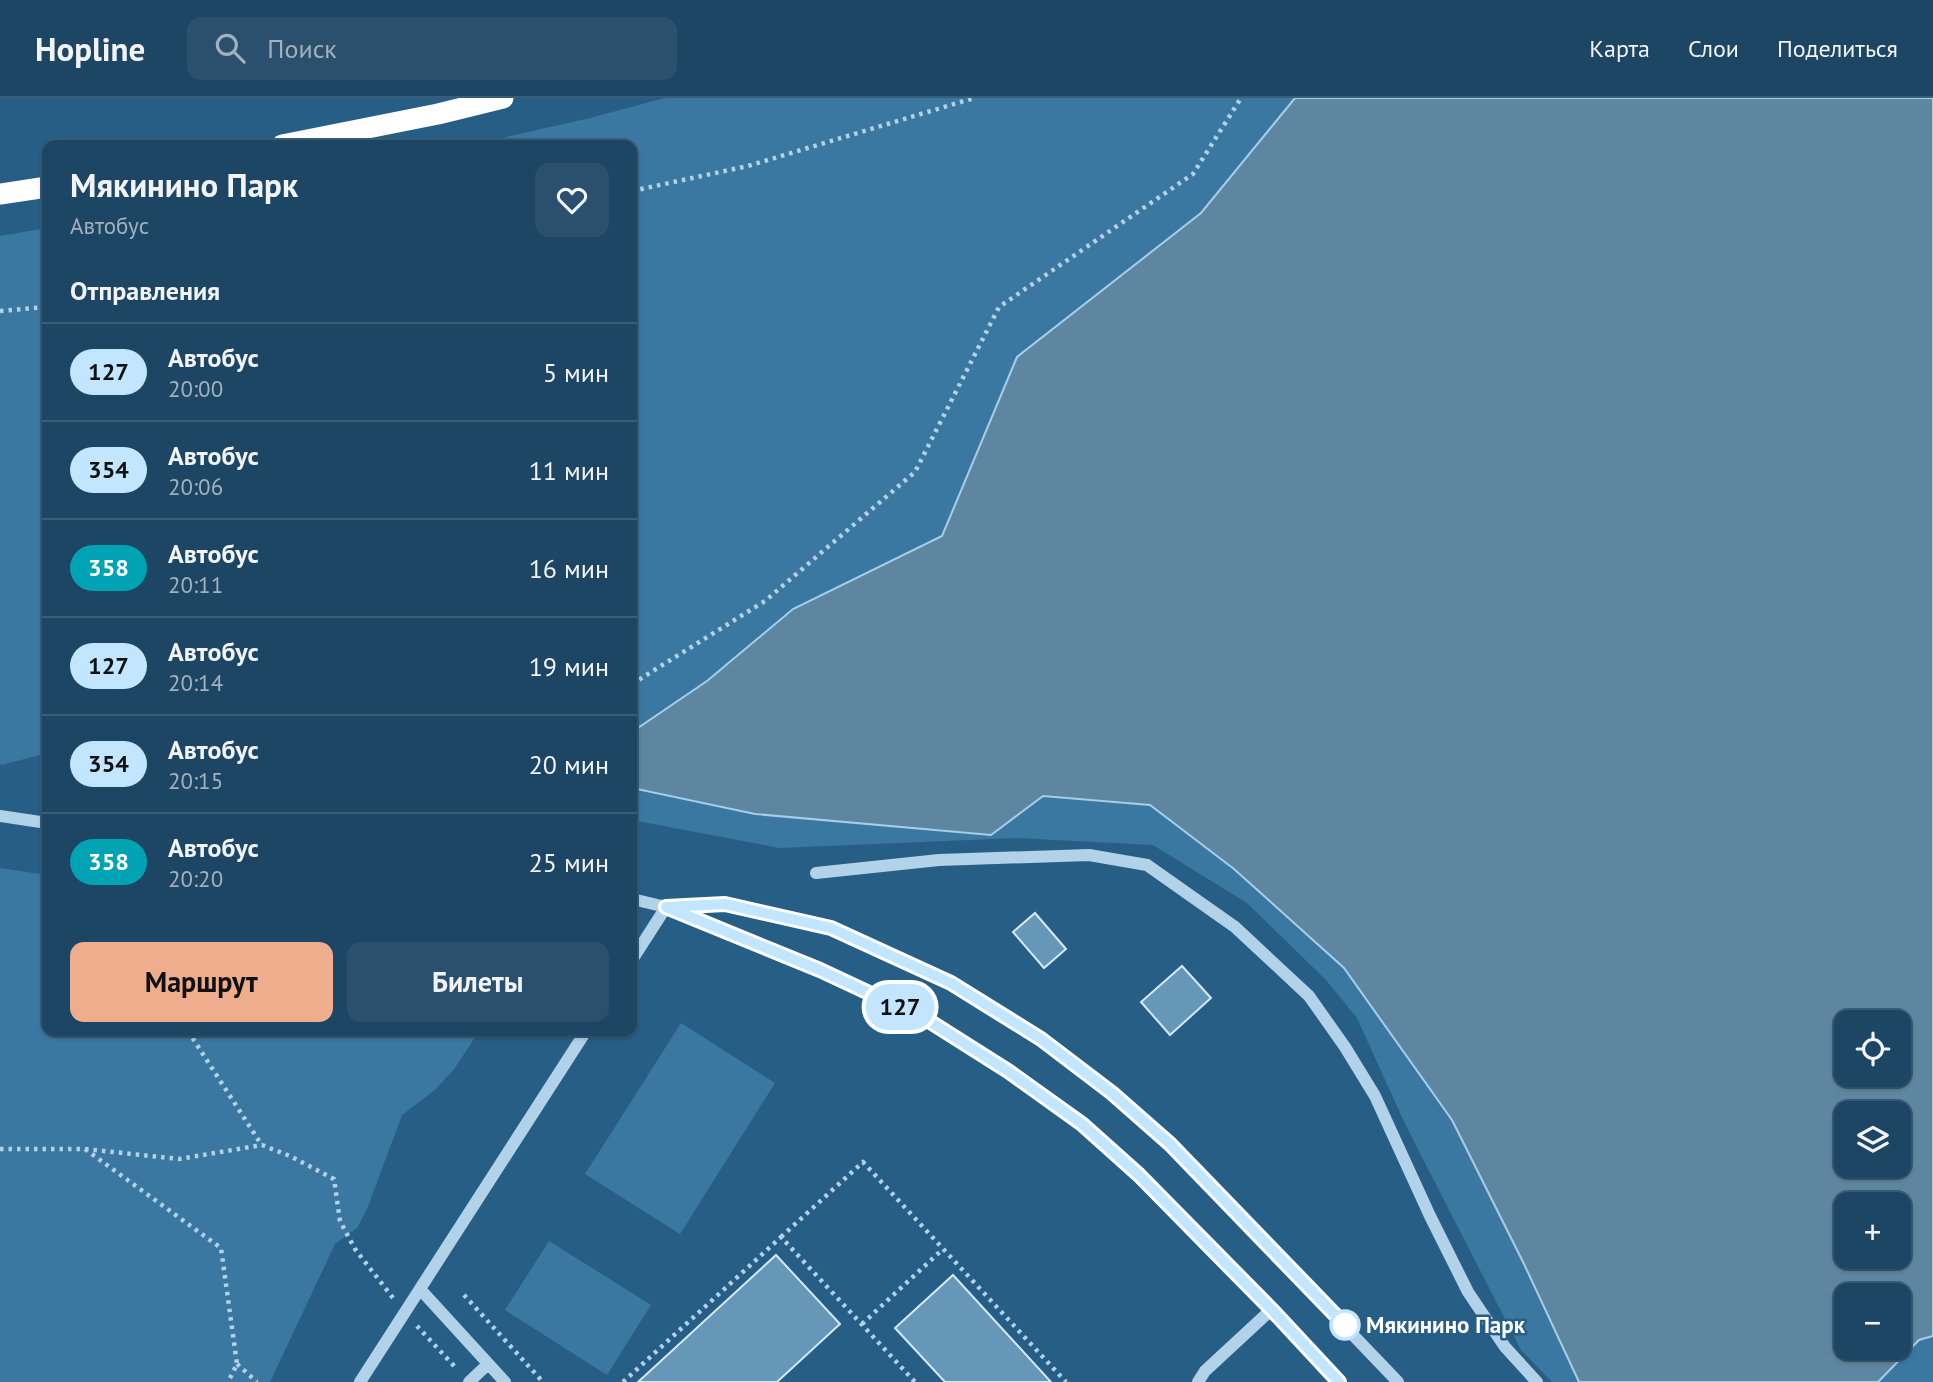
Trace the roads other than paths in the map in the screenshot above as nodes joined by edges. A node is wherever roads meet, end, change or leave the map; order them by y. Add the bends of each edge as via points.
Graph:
1 (503, 98) edge
2 (307, 140) edge
3 (42, 188) edge
4 (0, 194) edge
5 (0, 816) edge
6 (42, 822) edge
7 (816, 873) dead end
8 (637, 900) edge
9 (666, 907) junction
10 (637, 952) edge
11 (583, 1036) edge
12 (420, 1289) junction
13 (1272, 1310) junction
14 (488, 1364) junction
15 (465, 1378) edge
16 (360, 1382) edge
17 (505, 1382) edge
18 (1198, 1382) edge
19 (1339, 1382) edge
20 (1398, 1382) edge
21 (1537, 1382) edge

1 - 2 highway
3 - 4 highway
5 - 6 street
7 - 21 street via 939,860 1089,855 1147,865 1235,927 1315,1005 1345,1046 1375,1096 1468,1292 1505,1347
8 - 9 street
9 - 10 street
9 - 13 street via 929,1021 1008,1071 1082,1124 1139,1175
9 - 20 street via 725,904 831,928 951,983 1041,1039 1170,1144
11 - 12 street
12 - 14 street
12 - 16 street
13 - 18 street via 1205,1370
13 - 19 street
14 - 15 street
14 - 17 street

